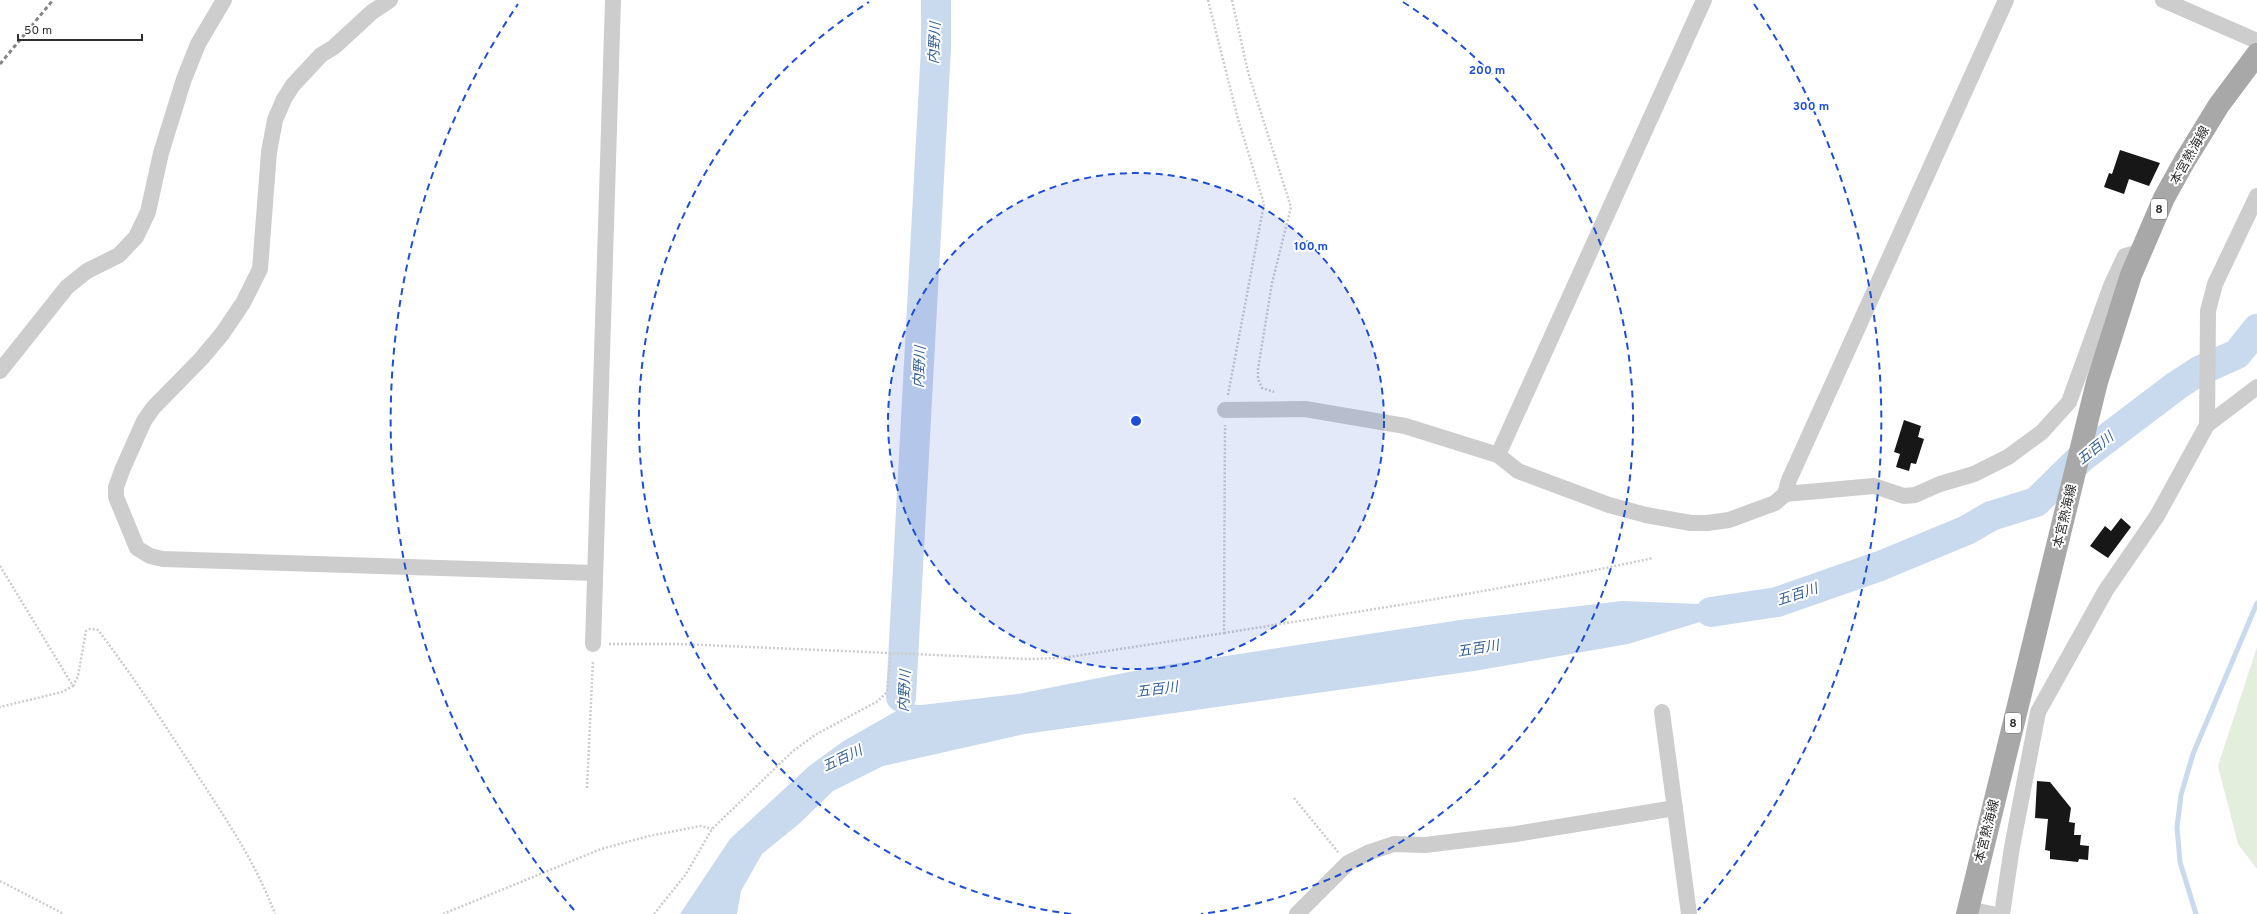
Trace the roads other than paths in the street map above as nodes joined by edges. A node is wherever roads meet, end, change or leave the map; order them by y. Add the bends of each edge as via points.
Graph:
1 (224, 0) edge
2 (390, 0) edge
3 (613, 0) edge
4 (1704, 0) edge
5 (2006, 0) edge
6 (2163, 0) edge
7 (2257, 41) edge
8 (2257, 54) edge
9 (2257, 196) edge
10 (2140, 252) junction
11 (0, 372) edge
12 (2257, 387) edge
13 (1225, 410) road end
14 (2207, 417) junction
15 (1498, 455) junction
16 (1786, 494) junction
17 (594, 573) junction
18 (593, 644) road end
19 (1662, 712) dead end
20 (1675, 808) junction
21 (1968, 911) edge
22 (1297, 914) edge
23 (1689, 914) edge
24 (1992, 914) edge
25 (2002, 914) edge

1 - 11 street via 198,44 184,79 161,153 148,212 136,237 119,254 87,270 67,287
2 - 17 street via 321,55 293,85 284,99 275,120 269,152 260,269 243,303 222,334 144,421 116,487 116,498 136,548 150,556 163,559
3 - 17 street
4 - 15 street
5 - 16 street via 1789,480
6 - 7 street
8 - 10 main road, 本宮熱海線 / 8 via 2219,105 2184,162 2164,198
9 - 14 street via 2215,284 2208,311
10 - 16 street via 2125,256 2111,286 2069,402 2042,432 2008,457 1974,474 1915,495 1904,496 1874,486
10 - 21 main road, 本宮熱海線 / 8 via 2097,382
12 - 14 street
13 - 15 street via 1305,408 1344,414 1405,426
14 - 25 street via 2157,516 2106,590 2038,712
15 - 16 street via 1518,471 1562,488 1646,515 1691,523 1707,523 1746,516 1775,503
17 - 18 street
19 - 20 street
20 - 22 street via 1508,835 1425,845 1394,844 1348,863
20 - 23 street
21 - 24 street

